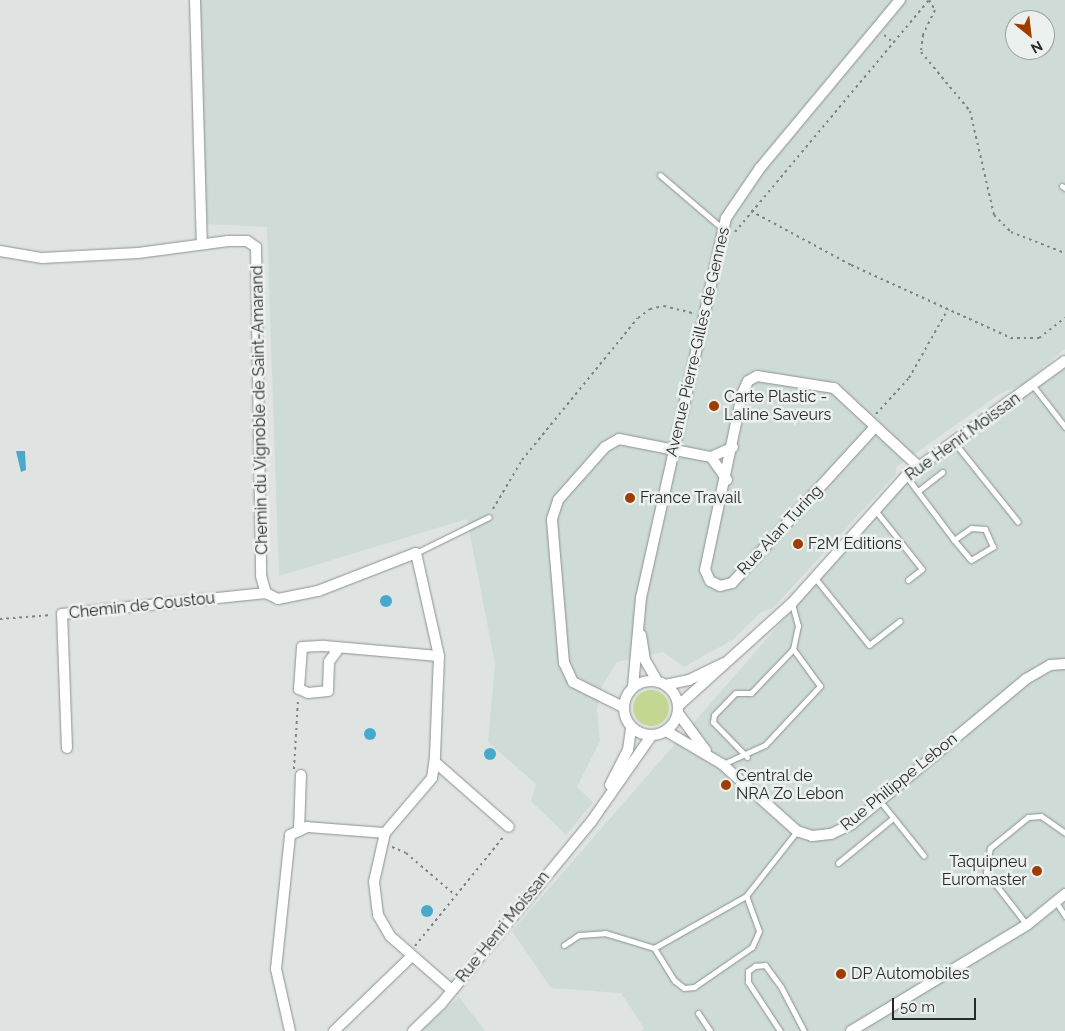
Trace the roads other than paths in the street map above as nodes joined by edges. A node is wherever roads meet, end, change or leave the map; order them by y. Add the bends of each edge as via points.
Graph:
1 (195, 0) edge
2 (900, 0) edge
3 (660, 175) dead end
4 (723, 229) junction
5 (202, 244) junction
6 (0, 251) edge
7 (1065, 361) edge
8 (1034, 386) junction
9 (873, 424) junction
10 (1065, 427) edge
11 (954, 441) junction
12 (733, 447) junction
13 (672, 450) junction
14 (710, 457) junction
15 (918, 466) junction
16 (942, 472) dead end
17 (906, 476) junction
18 (726, 480) junction
19 (918, 491) junction
20 (874, 509) junction
21 (489, 517) road end
22 (1018, 522) dead end
23 (954, 540) junction
24 (416, 553) junction
25 (815, 578) junction
26 (908, 580) dead end
27 (266, 593) junction
28 (792, 603) junction
29 (900, 621) dead end
30 (639, 622) junction
31 (339, 648) junction
32 (793, 648) junction
33 (744, 651) junction
34 (439, 656) junction
35 (1065, 664) edge
36 (661, 683) junction
37 (633, 686) junction
38 (623, 706) junction
39 (678, 710) junction
40 (631, 728) junction
41 (666, 731) junction
42 (652, 736) junction
43 (67, 748) dead end
44 (710, 756) junction
45 (747, 757) junction
46 (435, 762) junction
47 (722, 764) junction
48 (301, 775) road end
49 (879, 801) junction
50 (894, 818) junction
51 (591, 822) junction
52 (509, 827) road end
53 (299, 831) junction
54 (797, 831) junction
55 (1065, 833) edge
56 (383, 838) junction
57 (924, 856) dead end
58 (838, 863) dead end
59 (1065, 894) edge
60 (746, 896) junction
61 (1055, 902) junction
62 (1065, 916) edge
63 (1027, 925) junction
64 (564, 945) dead end
65 (654, 948) junction
66 (411, 955) junction
67 (452, 990) junction
68 (698, 1013) dead end
69 (290, 1031) edge
70 (334, 1031) edge
71 (413, 1031) edge
72 (710, 1031) edge
73 (780, 1031) edge
74 (804, 1031) edge
75 (851, 1031) edge

1 - 5 street
2 - 4 street, Avenue Pierre-Gilles de Gennes via 760,168
3 - 4 lane
4 - 13 street, Avenue Pierre-Gilles de Gennes
5 - 6 street, Chemin du Vignoble de Saint-Amarand via 42,258
5 - 27 street, Chemin du Vignoble de Saint-Amarand via 247,241 256,247 260,262 261,576
7 - 8 street, Rue Henri Moissan
8 - 10 lane
8 - 11 street, Rue Henri Moissan
9 - 12 street, Rue Alan Turing via 834,388 757,376 748,381 742,394
9 - 15 street, Rue Alan Turing
9 - 18 street, Rue Alan Turing via 732,583 720,586 710,581 705,570
11 - 15 street, Rue Henri Moissan
11 - 22 lane
12 - 14 street
12 - 18 street, Rue Alan Turing
13 - 14 street
13 - 30 street, Avenue Pierre-Gilles de Gennes
13 - 38 street via 619,439 605,447 558,500 552,519 564,663 573,682
14 - 18 street
15 - 17 street, Rue Henri Moissan
16 - 19 lane
17 - 19 lane
17 - 20 street, Rue Henri Moissan
19 - 23 lane
20 - 25 street, Rue Henri Moissan
20 - 26 lane via 922,569
21 - 24 lane
23 - 23 lane via 970,560 993,547 985,529 970,528
24 - 27 street via 318,591 278,599
24 - 34 street
25 - 28 street, Rue Henri Moissan
25 - 29 lane via 869,645
27 - 43 street, Chemin de Coustou via 62,614
28 - 32 lane via 798,626
28 - 33 street, Rue Henri Moissan
30 - 36 street, Avenue Pierre-Gilles de Gennes via 645,660
30 - 37 street, Avenue Pierre-Gilles de Gennes
31 - 31 street via 302,647 298,689 308,693 328,691 329,662
31 - 34 street
32 - 45 lane via 820,686 766,745
32 - 45 lane via 750,693 735,693 714,715 713,722
33 - 36 street, Rue Henri Moissan via 689,680
33 - 39 street, Rue Henri Moissan
34 - 46 street
35 - 49 street, Rue Philippe Lebon via 1050,666 1026,679
36 - 37 street
36 - 39 street
37 - 38 street
38 - 40 street
39 - 41 street
39 - 44 street
40 - 42 street
40 - 51 street, Rue Henri Moissan via 628,750
41 - 42 street
41 - 44 street
42 - 51 street, Rue Henri Moissan
44 - 47 street
45 - 47 lane
46 - 52 street
46 - 56 street via 432,778
47 - 54 street
48 - 53 street
49 - 50 lane
49 - 54 street, Rue Philippe Lebon via 831,834 812,836
50 - 57 lane
50 - 58 lane
51 - 67 street, Rue Henri Moissan
53 - 56 street via 308,826
53 - 69 street via 290,835 276,969
54 - 60 lane
55 - 63 lane via 1041,816 1028,817 990,848 986,872
56 - 66 street via 374,882 378,915 390,936
59 - 61 street
60 - 65 lane
60 - 65 lane via 759,931 752,948 694,987 684,988 675,981
61 - 62 lane
61 - 63 street
63 - 75 street
64 - 65 lane via 579,935 606,933
66 - 67 street
66 - 70 street
67 - 71 street, Rue Henri Moissan
68 - 72 lane
73 - 74 lane via 748,982 748,971 755,966 765,965 781,987

